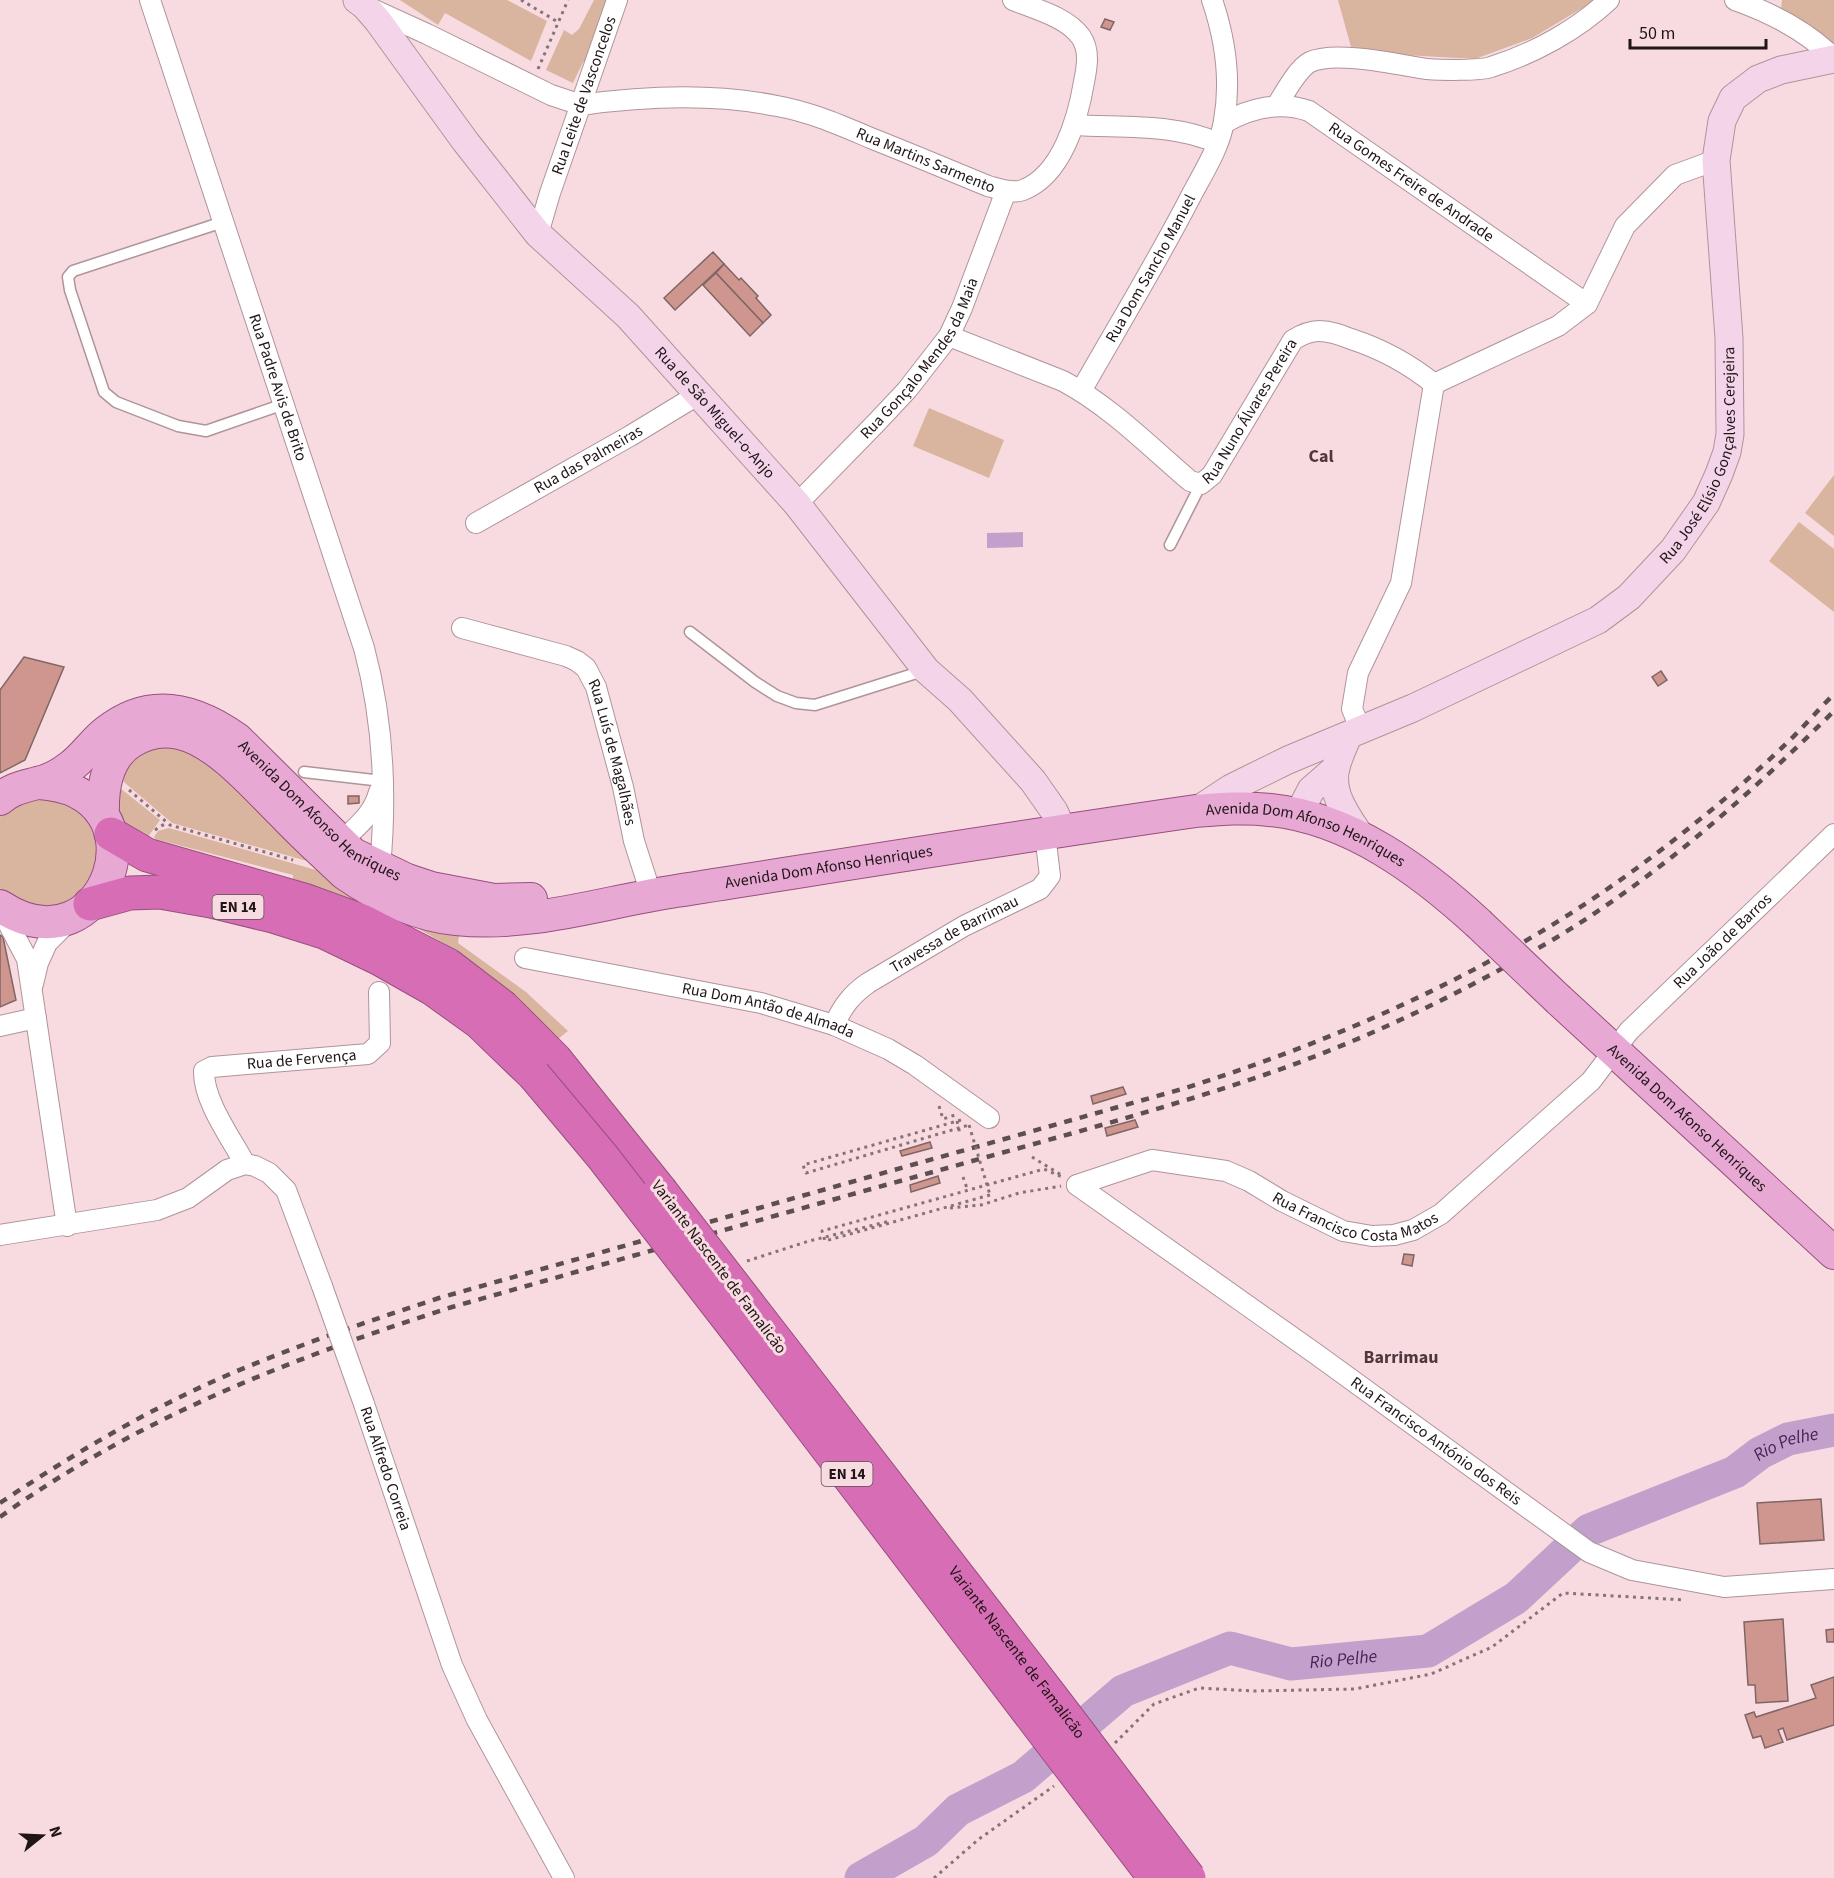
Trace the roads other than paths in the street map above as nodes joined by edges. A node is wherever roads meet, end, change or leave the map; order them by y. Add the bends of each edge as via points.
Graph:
1 (150, 0) edge
2 (617, 0) edge
3 (1013, 0) edge
4 (1212, 0) edge
5 (1609, 0) edge
6 (1735, 0) edge
7 (361, 3) edge
8 (427, 34) junction
9 (1834, 59) edge
10 (410, 68) junction
11 (581, 105) junction
12 (1277, 105) junction
13 (1224, 123) junction
14 (1074, 125) junction
15 (1217, 143) junction
16 (1716, 160) junction
17 (1006, 191) junction
18 (550, 193) junction
19 (509, 199) junction
20 (223, 222) junction
21 (538, 234) junction
22 (1587, 304) junction
23 (949, 336) junction
24 (1434, 384) junction
25 (1080, 391) junction
26 (699, 394) junction
27 (284, 404) junction
28 (1201, 484) junction
29 (797, 504) junction
30 (476, 523) dead end
31 (1170, 545) dead end
32 (462, 628) dead end
33 (690, 632) dead end
34 (926, 670) junction
35 (1355, 733) junction
36 (1288, 760) junction
37 (1336, 768) junction
38 (304, 772) dead end
39 (382, 781) junction
40 (39, 783) junction
41 (0, 799) edge
42 (1196, 811) junction
43 (1283, 812) junction
44 (107, 825) junction
45 (1054, 833) junction
46 (1834, 834) edge
47 (1363, 840) junction
48 (354, 859) junction
49 (641, 896) junction
50 (0, 907) edge
51 (82, 910) junction
52 (525, 958) dead end
53 (32, 990) junction
54 (379, 992) dead end
55 (36, 1018) junction
56 (834, 1025) junction
57 (0, 1026) edge
58 (1612, 1050) junction
59 (545, 1067) junction
60 (980, 1119) road end
61 (245, 1164) junction
62 (1077, 1185) joint
63 (67, 1226) junction
64 (0, 1235) edge
65 (1834, 1253) edge
66 (1834, 1578) edge
67 (564, 1878) edge
68 (1155, 1878) edge
69 (1189, 1878) edge

1 - 20 street, Rua Padre Avis de Brito
2 - 11 street, Rua Leite de Vasconcelos
3 - 14 street, Rua Martins Sarmento via 1065,22 1083,40 1087,66
4 - 13 street, Rua Dom Sancho Manuel via 1224,43
5 - 12 street via 1590,18 1489,68 1430,69 1375,60 1323,58 1308,63
6 - 9 street via 1766,10 1818,43
7 - 8 street
7 - 10 main road, Rua de São Miguel-o-Anjo
8 - 10 street via 414,47
8 - 11 street via 551,95
9 - 16 main road, Rua José Elísio Gonçalves Cerejeira via 1781,69 1758,79 1733,98 1722,121
10 - 19 main road, Rua de São Miguel-o-Anjo
11 - 17 street, Rua Martins Sarmento via 691,98 779,106 820,118
11 - 18 street, Rua Leite de Vasconcelos
12 - 13 street, Rua Gomes Freire de Andrade
12 - 22 street, Rua Gomes Freire de Andrade via 1309,111
13 - 15 street, Rua Dom Sancho Manuel
14 - 15 street via 1168,130
14 - 17 street, Rua Martins Sarmento via 1058,158 1035,185
15 - 25 street, Rua Dom Sancho Manuel via 1169,239
16 - 22 street via 1675,175 1625,226
16 - 35 main road, Rua José Elísio Gonçalves Cerejeira via 1729,338 1730,434 1727,452 1706,503 1674,550 1629,597 1598,620
17 - 23 street, Rua Gonçalo Mendes da Maia
18 - 19 street, Rua Leite de Vasconcelos via 531,201
18 - 21 street, Rua Leite de Vasconcelos
19 - 21 main road, Rua de São Miguel-o-Anjo
20 - 27 street, Rua Padre Avis de Brito
20 - 27 lane via 73,271 68,277 104,392 116,402 178,426 206,431
21 - 26 main road, Rua de São Miguel-o-Anjo via 628,316
22 - 24 street via 1558,326
23 - 25 street, Rua Nuno Álvares Pereira
23 - 29 street, Rua Gonçalo Mendes da Maia via 878,422
24 - 28 street, Rua Nuno Álvares Pereira via 1378,348 1331,332 1301,335 1293,340 1212,475
24 - 35 street via 1401,583 1358,673 1352,709
25 - 28 street, Rua Nuno Álvares Pereira via 1190,481
26 - 29 main road, Rua de São Miguel-o-Anjo
26 - 30 street, Rua das Palmeiras
27 - 39 street, Rua Padre Avis de Brito via 364,648 377,708
28 - 31 lane
29 - 34 main road, Rua de São Miguel-o-Anjo
32 - 49 street, Rua Luís de Magalhães via 566,656 586,668 596,687 623,788
33 - 34 lane via 755,682 796,703 815,705
34 - 45 main road, Rua de São Miguel-o-Anjo via 960,700 1021,767 1054,811
35 - 36 main road, Rua José Elísio Gonçalves Cerejeira
35 - 37 main road
36 - 42 main road, Rua José Elísio Gonçalves Cerejeira via 1224,791
36 - 43 main road via 1271,786
37 - 43 main road
37 - 47 main road via 1334,787 1341,806
38 - 39 lane
39 - 48 street, Rua Padre Avis de Brito
39 - 48 street, Rua Padre Avis de Brito via 382,829
40 - 41 main road, Avenida Dom Afonso Henriques / EN 14 via 22,786
40 - 44 main road, Avenida Dom Afonso Henriques / EN 14 via 75,790 91,801
40 - 48 main road, Avenida Dom Afonso Henriques via 70,767 106,732 128,718 151,711 180,711 218,725 237,739
42 - 43 main road, Avenida Dom Afonso Henriques via 1236,808
42 - 45 main road, Avenida Dom Afonso Henriques
43 - 47 main road, Avenida Dom Afonso Henriques via 1321,821
44 - 48 main road, Avenida Dom Afonso Henriques via 104,785 122,748 155,732 177,732 194,738 227,760
44 - 51 main road, Avenida Dom Afonso Henriques via 113,849 108,879
44 - 59 highway, Variante Nascente de Famalicão / EN 14 via 125,844 147,855 304,900 362,921 448,965 503,1007
45 - 49 main road, Avenida Dom Afonso Henriques
45 - 56 street, Travessa de Barrimau via 1050,876 1040,889 964,926 860,988 842,1006
46 - 58 street, Rua João de Barros
47 - 58 main road, Avenida Dom Afonso Henriques, bridge via 1441,889
48 - 49 main road, Avenida Dom Afonso Henriques via 390,901 454,919 519,920
50 - 51 main road, EN 14 via 35,922 55,921
50 - 53 street via 27,959
51 - 53 street via 47,943
51 - 59 highway, Variante Nascente de Famalicão / EN 14 via 130,893 160,892 211,900 324,932 433,989
52 - 56 street, Rua Dom Antão de Almada via 761,1003
53 - 55 street
54 - 61 street, Rua de Fervença via 380,1043 368,1054 212,1067 204,1071 213,1104
55 - 57 street
55 - 63 street
56 - 60 street, Rua Dom Antão de Almada via 906,1060
58 - 62 street, Rua Francisco Costa Matos via 1591,1081 1441,1214 1413,1230 1394,1235 1343,1231 1226,1171 1152,1160
58 - 65 main road, Avenida Dom Afonso Henriques
59 - 68 highway, Variante Nascente de Famalicão / EN 14, bridge via 602,1156
59 - 69 highway, Variante Nascente de Famalicão / EN 14, bridge via 619,1137
61 - 63 street via 227,1170 188,1198 157,1210
61 - 67 street, Rua Alfredo Correia, bridge via 269,1173 286,1190 364,1404 452,1665 477,1720
62 - 66 street, Rua Francisco António dos Reis via 1589,1552 1632,1570 1724,1587
63 - 64 street

